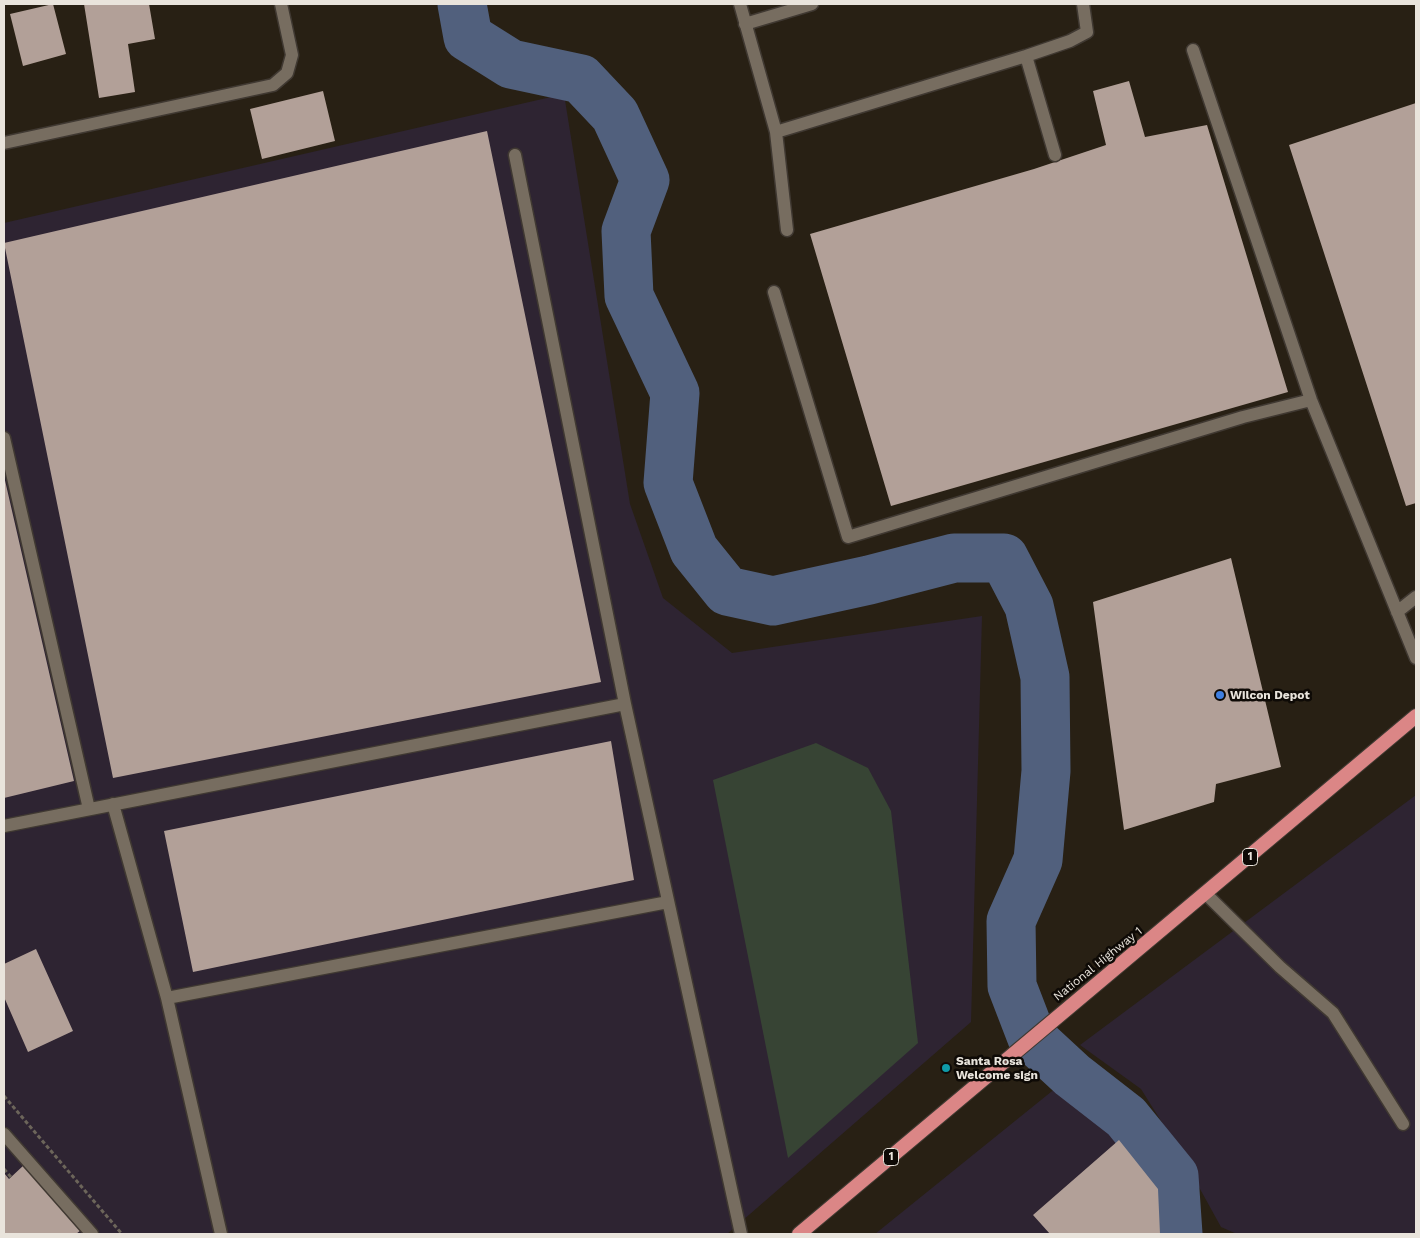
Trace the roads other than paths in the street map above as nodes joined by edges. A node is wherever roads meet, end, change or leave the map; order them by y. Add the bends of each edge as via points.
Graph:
1 (281, 4) edge
2 (740, 4) edge
3 (812, 4) edge
4 (1083, 4) edge
5 (745, 24) junction
6 (1193, 50) dead end
7 (1026, 56) junction
8 (776, 132) junction
9 (4, 143) edge
10 (515, 155) dead end
11 (1055, 155) dead end
12 (787, 230) dead end
13 (774, 292) dead end
14 (1311, 400) junction
15 (4, 438) edge
16 (1416, 597) edge
17 (1397, 612) junction
18 (1416, 658) edge
19 (625, 704) junction
20 (1416, 716) edge
21 (113, 804) junction
22 (88, 809) junction
23 (4, 826) edge
24 (1206, 894) junction
25 (668, 902) junction
26 (167, 998) junction
27 (1403, 1124) dead end
28 (4, 1134) edge
29 (92, 1234) edge
30 (221, 1234) edge
31 (741, 1234) edge
32 (799, 1234) edge

1 - 9 street via 292,55 287,73 273,85
2 - 5 street
3 - 5 street
4 - 7 street via 1086,32
5 - 8 street
6 - 14 street
7 - 8 street
7 - 11 street
8 - 12 street
10 - 19 street
13 - 14 street via 848,537 1243,417
14 - 17 street
15 - 22 street
16 - 17 street
17 - 18 street
19 - 21 street
19 - 25 street
20 - 24 highway, National Highway 1 / 1
21 - 22 street
21 - 26 street
22 - 23 street
24 - 27 street via 1280,967 1333,1013
24 - 32 highway, National Highway 1 / 1
25 - 26 street
25 - 31 street
26 - 30 street
28 - 29 street

